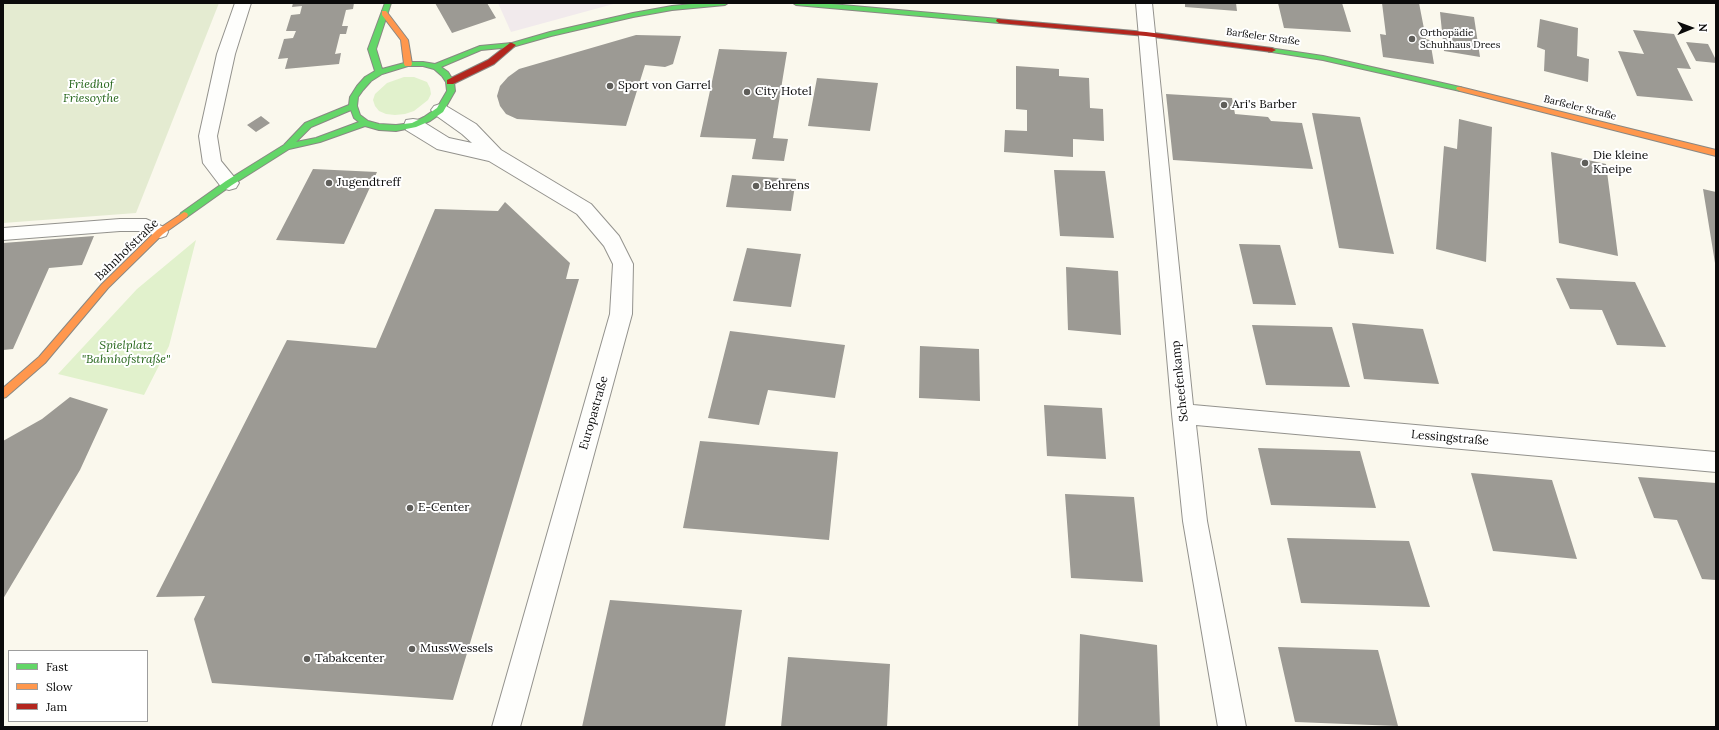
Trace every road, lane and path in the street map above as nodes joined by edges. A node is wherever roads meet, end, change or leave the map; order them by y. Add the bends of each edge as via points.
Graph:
1 (243, 3) edge
2 (388, 3) edge
3 (725, 3) edge
4 (796, 3) edge
5 (1144, 3) edge
6 (384, 13) junction
7 (1146, 34) junction
8 (512, 45) junction
9 (408, 64) junction
10 (436, 67) junction
11 (379, 72) junction
12 (450, 82) junction
13 (353, 106) junction
14 (440, 110) junction
15 (366, 123) junction
16 (412, 125) junction
17 (287, 147) junction
18 (1716, 153) edge
19 (494, 155) junction
20 (229, 183) junction
21 (160, 232) junction
22 (3, 234) edge
23 (3, 394) edge
24 (1183, 414) junction
25 (1716, 462) edge
26 (506, 727) edge
27 (1232, 727) edge

1 - 20 street via 226,54 208,136 212,163
2 - 6 street
3 - 8 street via 633,15
4 - 7 street, Barßeler Straße
5 - 7 street, Scheefenkamp
6 - 9 street via 404,40
6 - 11 street via 372,49
7 - 18 street, Barßeler Straße via 1323,58 1460,88
7 - 24 street, Scheefenkamp
8 - 10 street via 480,48
8 - 12 street via 491,62
9 - 10 street
9 - 11 street
10 - 12 street
11 - 13 street via 360,88 354,97
12 - 14 street via 451,91
13 - 15 street via 357,116
13 - 17 street, Bahnhofstraße via 308,125
14 - 16 street
14 - 19 street, Europastraße via 469,129
15 - 16 street via 396,128
15 - 17 street, Bahnhofstraße via 317,140
16 - 19 street, Europastraße via 444,144
17 - 20 street, Bahnhofstraße
19 - 26 street, Europastraße via 584,209 612,241 623,264 621,314
20 - 21 street, Bahnhofstraße
21 - 22 lane via 146,225 120,225
21 - 23 street, Bahnhofstraße via 105,286 42,360
24 - 25 street, Lessingstraße
24 - 27 street, Scheefenkamp via 1195,521

